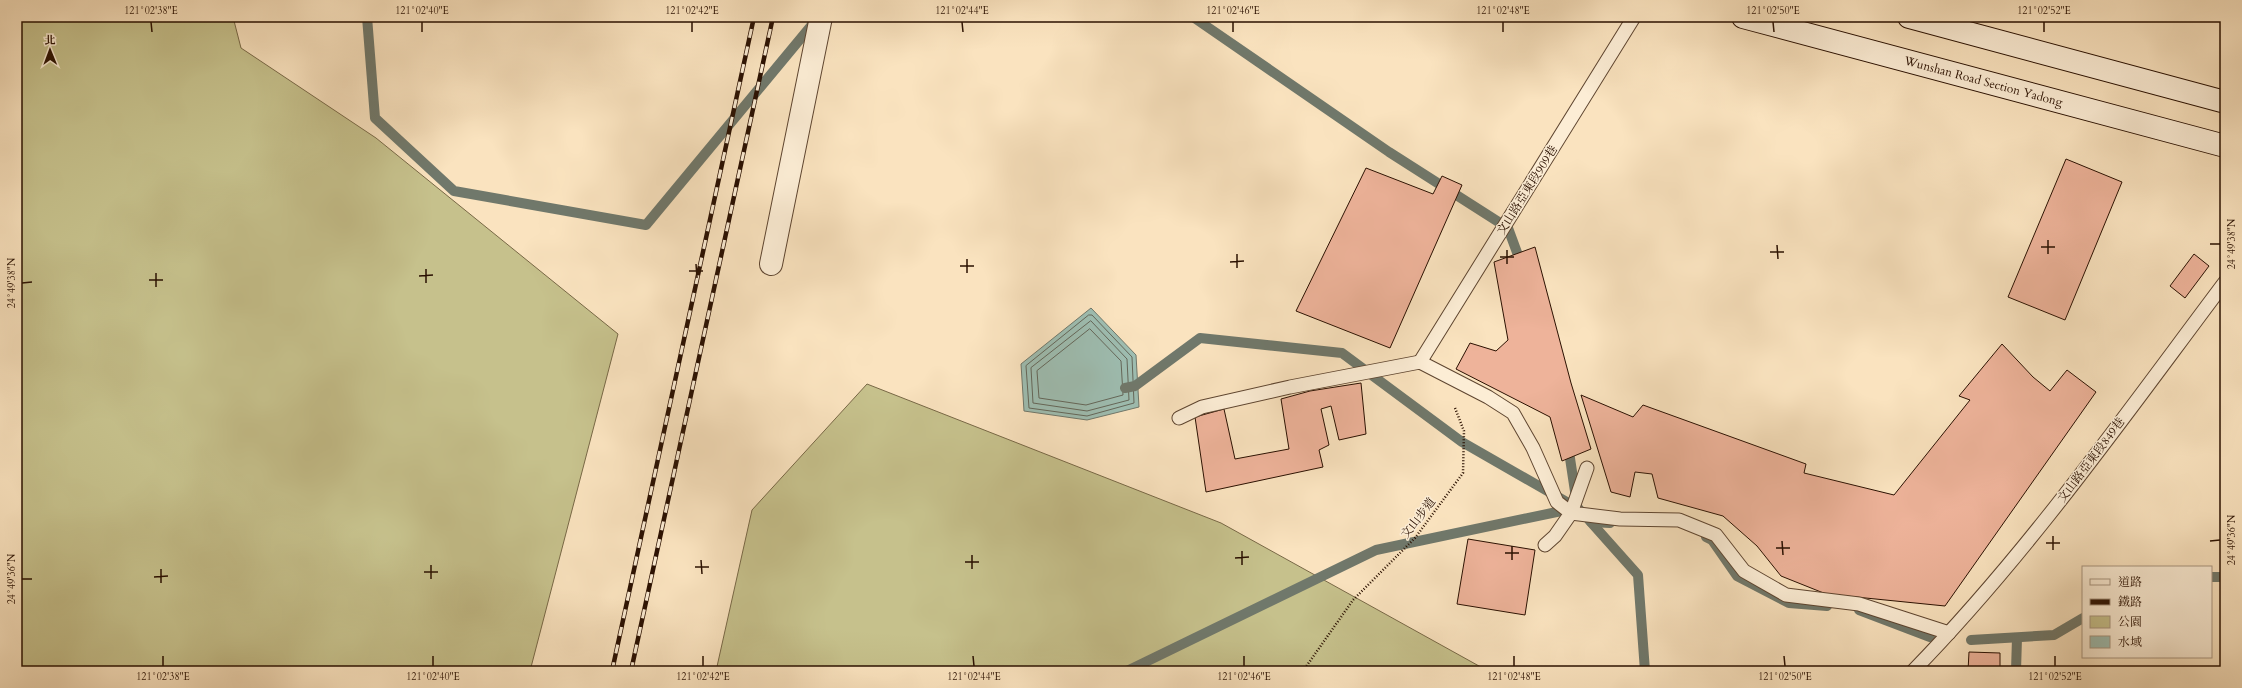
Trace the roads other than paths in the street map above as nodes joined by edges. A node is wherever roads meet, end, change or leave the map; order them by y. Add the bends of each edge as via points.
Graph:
1 (821, 17) edge
2 (1634, 17) edge
3 (1743, 17) edge
4 (1909, 17) edge
5 (2225, 102) edge
6 (2225, 146) edge
7 (771, 264) dead end
8 (2225, 282) edge
9 (1420, 362) junction
10 (1179, 418) dead end
11 (1587, 468) dead end
12 (1571, 513) junction
13 (1545, 545) dead end
14 (1949, 634) junction
15 (1913, 671) edge

1 - 7 main road
2 - 9 lane, 文山路亞東段909巷
3 - 6 main road, Wunshan Road Section Yadong
4 - 5 main road
8 - 14 lane, 文山路亞東段849巷 via 2037,532
9 - 10 lane via 1202,407
9 - 12 lane via 1488,397 1513,413 1533,448 1557,502
11 - 12 lane
12 - 13 lane
12 - 14 lane via 1620,519 1679,520 1716,535 1744,571 1786,595 1859,604
14 - 15 lane, 文山路亞東段849巷

